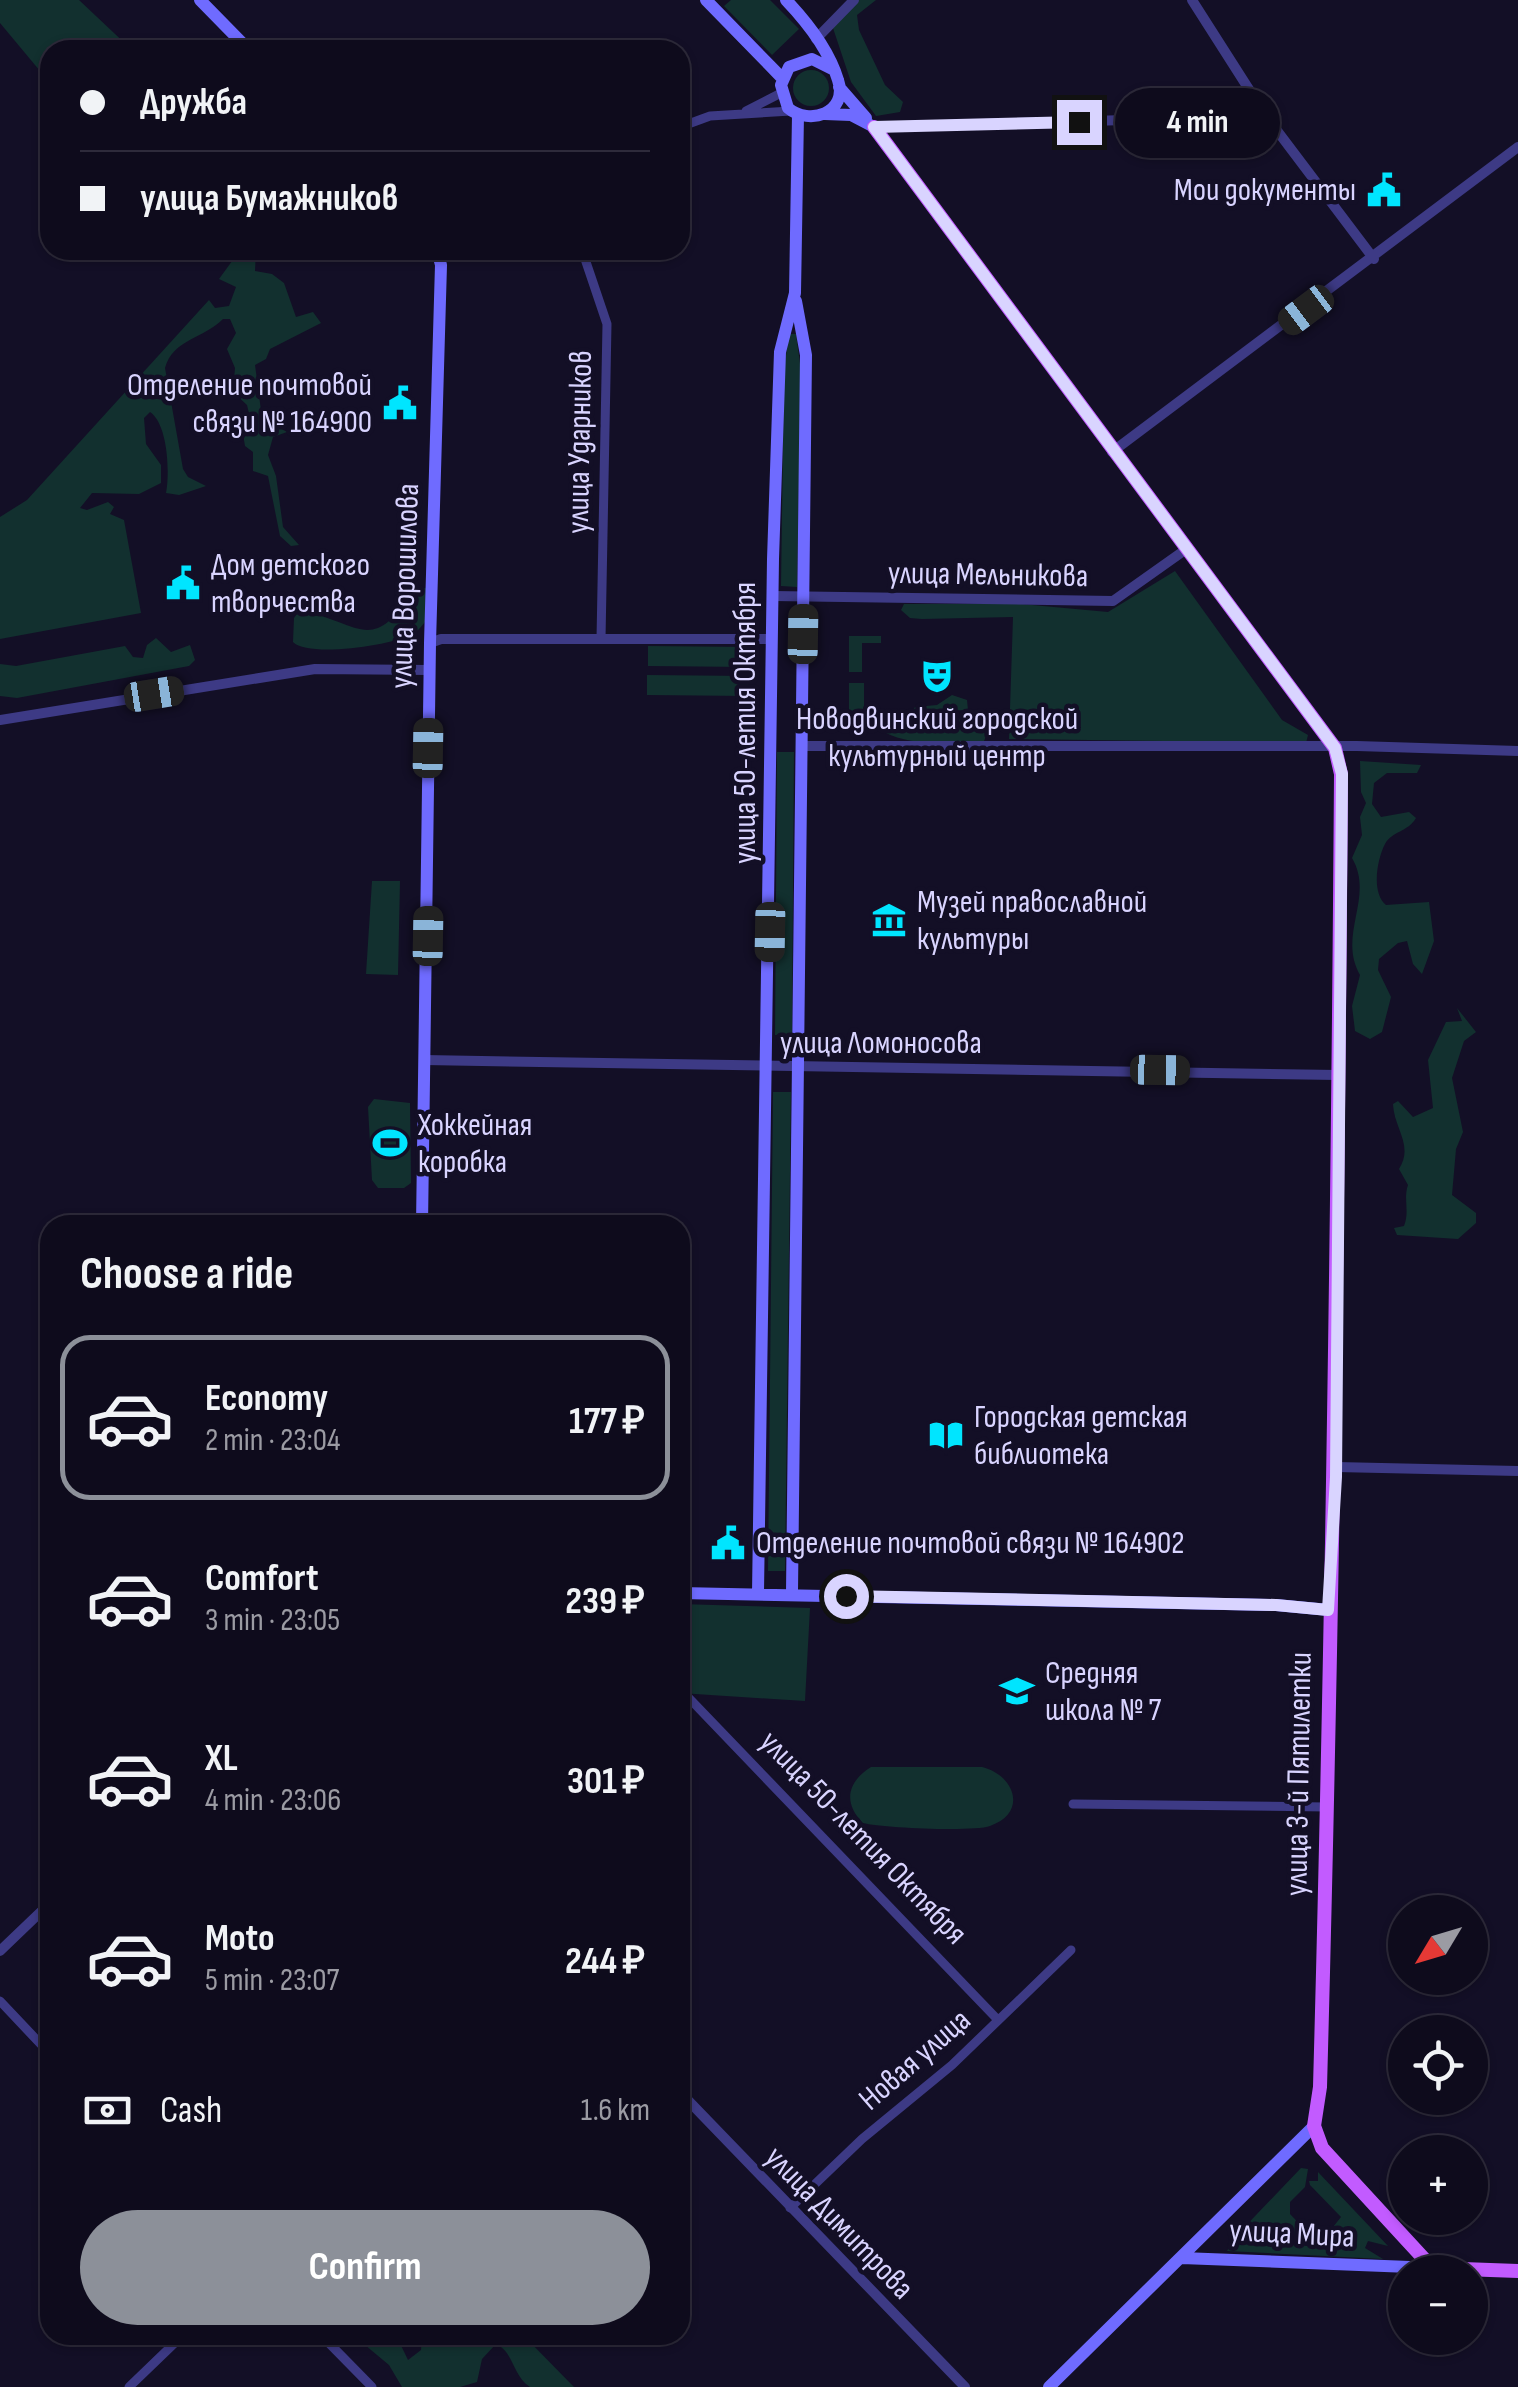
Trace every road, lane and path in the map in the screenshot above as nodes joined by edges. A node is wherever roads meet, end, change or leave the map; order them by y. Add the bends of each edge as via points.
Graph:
1 (706, 0) edge
2 (786, 0) edge
3 (854, 0) edge
4 (1192, 0) edge
5 (209, 3) edge
6 (816, 39) junction
7 (241, 40) edge
8 (794, 64) junction
9 (832, 70) junction
10 (782, 78) junction
11 (840, 87) junction
12 (781, 93) junction
13 (739, 115) junction
14 (806, 115) junction
15 (1266, 116) junction
16 (690, 123) edge
17 (874, 127) junction
18 (1518, 147) edge
19 (1374, 259) junction
20 (440, 260) edge
21 (585, 260) edge
22 (794, 293) junction
23 (1112, 452) junction
24 (1185, 550) junction
25 (773, 596) junction
26 (804, 596) junction
27 (600, 639) junction
28 (772, 639) junction
29 (430, 643) junction
30 (430, 670) junction
31 (0, 720) edge
32 (802, 746) junction
33 (1335, 748) junction
34 (1518, 751) edge
35 (424, 1060) junction
36 (800, 1065) junction
37 (766, 1068) junction
38 (1338, 1074) junction
39 (422, 1215) edge
40 (1336, 1467) junction
41 (1518, 1471) edge
42 (690, 1592) edge
43 (792, 1592) junction
44 (758, 1593) junction
45 (1328, 1610) junction
46 (690, 1698) edge
47 (1073, 1804) dead end
48 (1327, 1806) junction
49 (40, 1912) edge
50 (0, 1950) edge
51 (1072, 1950) dead end
52 (0, 2001) edge
53 (998, 2020) junction
54 (40, 2043) edge
55 (690, 2103) edge
56 (1314, 2126) junction
57 (790, 2208) junction
58 (1423, 2255) edge
59 (1182, 2258) junction
60 (1388, 2266) edge
61 (1488, 2270) edge
62 (1518, 2271) edge
63 (173, 2345) edge
64 (330, 2345) edge
65 (129, 2387) edge
66 (372, 2387) edge
67 (965, 2387) edge
68 (1049, 2387) edge

1 - 10 main road
2 - 6 main road
3 - 6 street
4 - 15 street
5 - 7 main road
6 - 8 main road
6 - 9 main road
8 - 9 main road via 812,59
8 - 10 main road
9 - 11 main road
10 - 12 main road
11 - 14 main road via 836,102
11 - 17 main road
12 - 13 street
12 - 14 main road
13 - 14 street
13 - 16 street
14 - 17 main road via 851,114
14 - 22 main road, улица 50-летия Октября via 797,155
15 - 17 street via 1258,122
15 - 19 street
17 - 23 main road, улица 3-й Пятилетки
18 - 19 street
19 - 23 street
20 - 29 main road, улица Ворошилова
21 - 27 street, улица Ударников via 607,324
22 - 25 main road, улица 50-летия Октября via 780,352
22 - 26 main road, улица 50-летия Октября via 806,355
23 - 24 main road, улица 3-й Пятилетки
24 - 26 street, улица Мельникова via 1113,602
24 - 33 main road, улица 3-й Пятилетки
25 - 26 street, улица Мельникова
25 - 28 main road, улица 50-летия Октября
26 - 32 main road, улица 50-летия Октября
27 - 28 street
27 - 29 street
28 - 37 main road, улица 50-летия Октября
29 - 30 main road, улица Ворошилова
30 - 31 street via 315,669
30 - 35 main road, улица Ворошилова
32 - 33 street
32 - 36 main road, улица 50-летия Октября
33 - 34 street
33 - 38 main road, улица 3-й Пятилетки via 1342,774
35 - 37 street, улица Ломоносова
35 - 39 main road, улица Ворошилова
36 - 37 street, улица Ломоносова
36 - 38 street, улица Ломоносова
36 - 43 main road, улица 50-летия Октября
37 - 44 main road, улица 50-летия Октября
38 - 40 main road, улица 3-й Пятилетки
40 - 41 street
40 - 45 main road, улица 3-й Пятилетки
42 - 44 main road
43 - 44 main road
43 - 45 main road
45 - 48 main road, улица 3-й Пятилетки
46 - 53 street, улица 50-летия Октября
47 - 48 street
48 - 56 main road, улица 3-й Пятилетки
49 - 50 street
51 - 53 street, Новая улица
52 - 54 street
53 - 57 street, Новая улица
55 - 57 street, улица Димитрова
56 - 58 main road via 1330,2158
56 - 59 main road, улица Мира
57 - 67 street, улица Димитрова
59 - 60 main road, улица Мира
59 - 68 main road, улица Мира
61 - 62 main road, улица Мира
63 - 65 street
64 - 66 street

